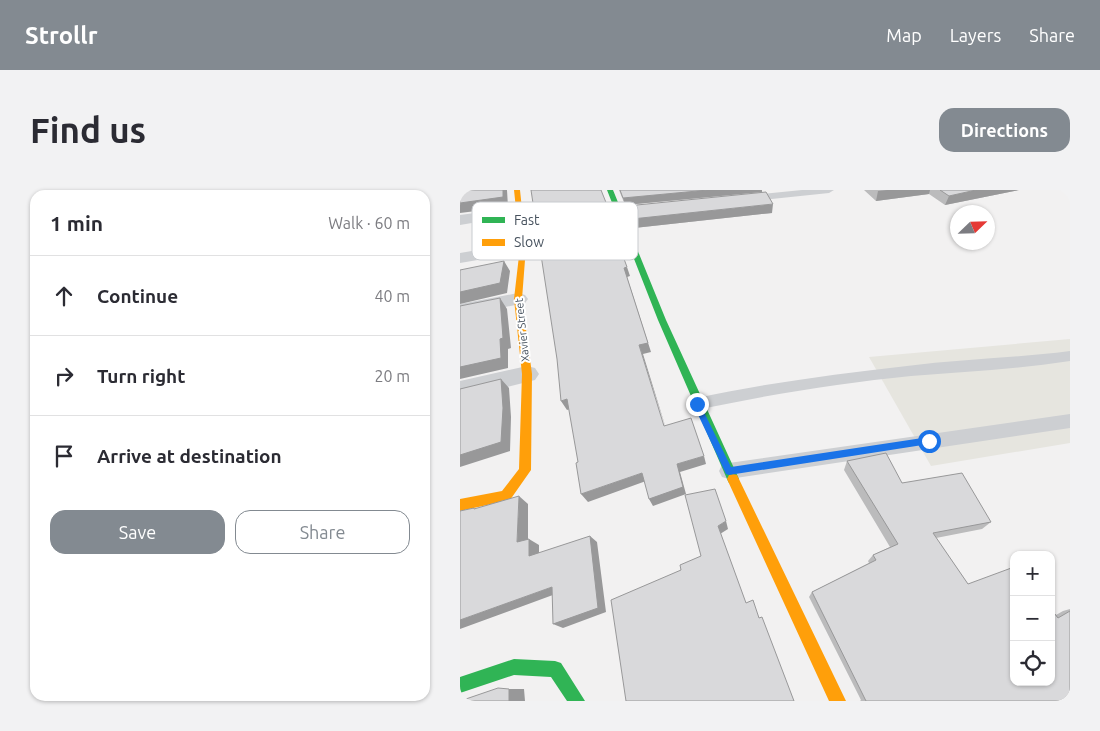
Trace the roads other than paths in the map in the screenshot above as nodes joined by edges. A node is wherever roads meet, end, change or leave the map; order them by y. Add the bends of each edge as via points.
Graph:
1 (612, 190) edge
2 (829, 190) edge
3 (732, 200) edge
4 (616, 202) edge
5 (638, 257) edge
6 (522, 260) edge
7 (518, 299) junction
8 (460, 310) edge
9 (1070, 356) edge
10 (527, 374) junction
11 (460, 390) edge
12 (697, 404) junction
13 (1070, 421) edge
14 (729, 471) junction
15 (460, 505) edge
16 (460, 685) edge
17 (577, 701) edge
18 (838, 701) edge

1 - 4 street
2 - 3 lane
5 - 12 street
6 - 7 street, Xavier Street
7 - 8 street
7 - 10 street, Xavier Street
9 - 12 lane via 909,371 753,392
10 - 11 street
10 - 15 street, Xavier Street via 525,470 506,496
12 - 14 street
13 - 14 lane
14 - 18 street
16 - 17 street via 514,668 555,669

